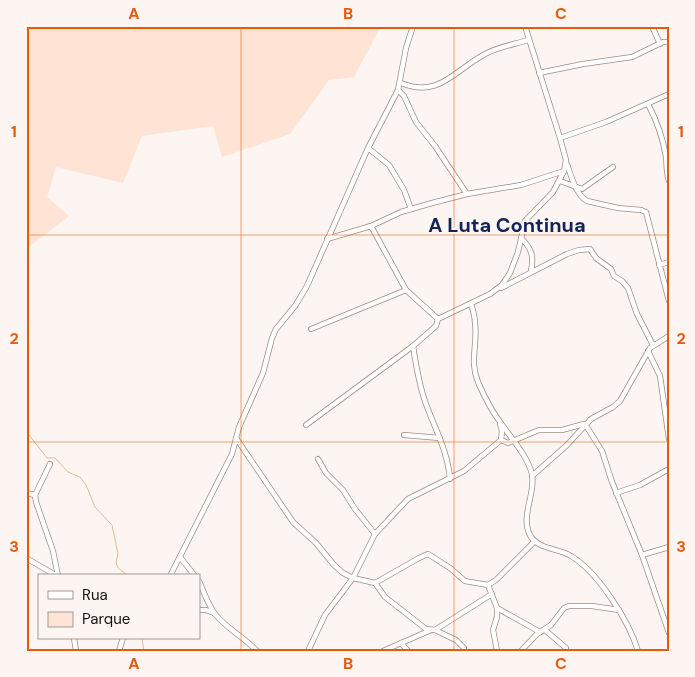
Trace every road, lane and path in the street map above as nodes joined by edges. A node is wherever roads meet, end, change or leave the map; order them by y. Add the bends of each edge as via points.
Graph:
1 (413, 26) edge
2 (524, 26) edge
3 (652, 26) edge
4 (528, 40) junction
5 (669, 42) edge
6 (660, 44) junction
7 (539, 73) junction
8 (401, 83) junction
9 (398, 90) junction
10 (669, 94) edge
11 (648, 104) junction
12 (560, 138) junction
13 (368, 148) junction
14 (566, 160) junction
15 (613, 167) dead end
16 (564, 171) junction
17 (560, 181) junction
18 (669, 181) edge
19 (577, 188) junction
20 (466, 194) junction
21 (411, 209) junction
22 (371, 226) junction
23 (327, 239) junction
24 (522, 239) junction
25 (669, 262) edge
26 (660, 265) junction
27 (531, 272) junction
28 (406, 290) junction
29 (496, 290) junction
30 (669, 301) edge
31 (471, 304) junction
32 (438, 319) junction
33 (311, 330) dead end
34 (669, 336) edge
35 (653, 345) junction
36 (413, 346) junction
37 (648, 352) junction
38 (499, 421) junction
39 (585, 424) junction
40 (306, 425) dead end
41 (404, 435) dead end
42 (236, 438) junction
43 (440, 438) junction
44 (669, 439) edge
45 (501, 440) junction
46 (514, 441) junction
47 (318, 459) dead end
48 (50, 464) dead end
49 (669, 469) edge
50 (532, 476) junction
51 (450, 479) junction
52 (26, 493) edge
53 (616, 493) junction
54 (35, 495) junction
55 (375, 534) junction
56 (535, 542) junction
57 (669, 548) edge
58 (642, 555) junction
59 (180, 557) junction
60 (26, 558) edge
61 (54, 574) edge
62 (58, 574) edge
63 (171, 574) edge
64 (193, 574) edge
65 (354, 578) junction
66 (200, 583) edge
67 (375, 583) junction
68 (488, 585) junction
69 (492, 594) junction
70 (497, 608) junction
71 (200, 610) edge
72 (619, 610) junction
73 (214, 613) junction
74 (433, 630) junction
75 (543, 631) junction
76 (669, 632) edge
77 (401, 643) junction
78 (464, 648) dead end
79 (566, 648) dead end
80 (257, 651) edge
81 (308, 651) edge
82 (383, 651) edge
83 (408, 651) edge
84 (497, 651) edge
85 (521, 651) edge
86 (638, 651) edge

1 - 8 street
2 - 4 street
3 - 6 street
4 - 7 street
4 - 8 street via 490,52 453,76 426,88 412,88
5 - 6 street
6 - 7 street via 632,57
7 - 12 street
8 - 9 street
9 - 13 street
9 - 20 street
10 - 11 street
11 - 12 street
11 - 18 street via 663,139
12 - 14 street
13 - 21 street via 389,165
13 - 23 street
14 - 16 street
14 - 19 street
15 - 19 street via 587,186
16 - 17 street
16 - 20 street via 522,185
17 - 19 street
17 - 24 street via 529,216
19 - 26 street via 587,201 646,212
20 - 21 street
21 - 22 street
22 - 23 street
22 - 28 street
23 - 42 street via 300,298 276,329 263,373
24 - 27 street via 530,247
24 - 29 street via 510,273
25 - 26 street
26 - 30 street
27 - 29 street
27 - 35 street via 573,252 590,250 628,288
28 - 32 street
28 - 33 street
29 - 31 street
31 - 32 street
31 - 38 street via 475,322 475,374
32 - 36 street via 436,326
34 - 35 street
35 - 37 street
36 - 40 street
36 - 43 street via 422,393
37 - 39 street via 620,401
37 - 44 street via 660,376
38 - 45 street
38 - 46 street
39 - 46 street via 562,430 539,430
39 - 50 street
39 - 53 street via 602,451
41 - 43 street
42 - 59 street via 232,454
42 - 65 street via 293,522 334,565
43 - 51 street
45 - 46 street
45 - 51 street
46 - 50 street
47 - 55 street
48 - 54 street
49 - 53 street via 640,485
50 - 56 street via 526,521
51 - 55 street via 408,499
52 - 54 street
53 - 58 street
54 - 62 street
55 - 65 street
56 - 68 street
56 - 72 street via 567,553 580,562
57 - 58 street
58 - 76 street
59 - 63 street
59 - 64 street
60 - 61 street
65 - 67 street
65 - 81 street via 325,615
66 - 73 street
67 - 68 street via 428,554 465,581
67 - 74 street via 385,597
68 - 69 street
69 - 70 street
69 - 74 street
70 - 75 street
70 - 84 street via 493,630
71 - 73 street
72 - 75 street via 569,606
72 - 86 street
73 - 80 street
74 - 77 street
74 - 78 street via 456,640
75 - 79 street
75 - 85 street
77 - 82 street
77 - 83 street

